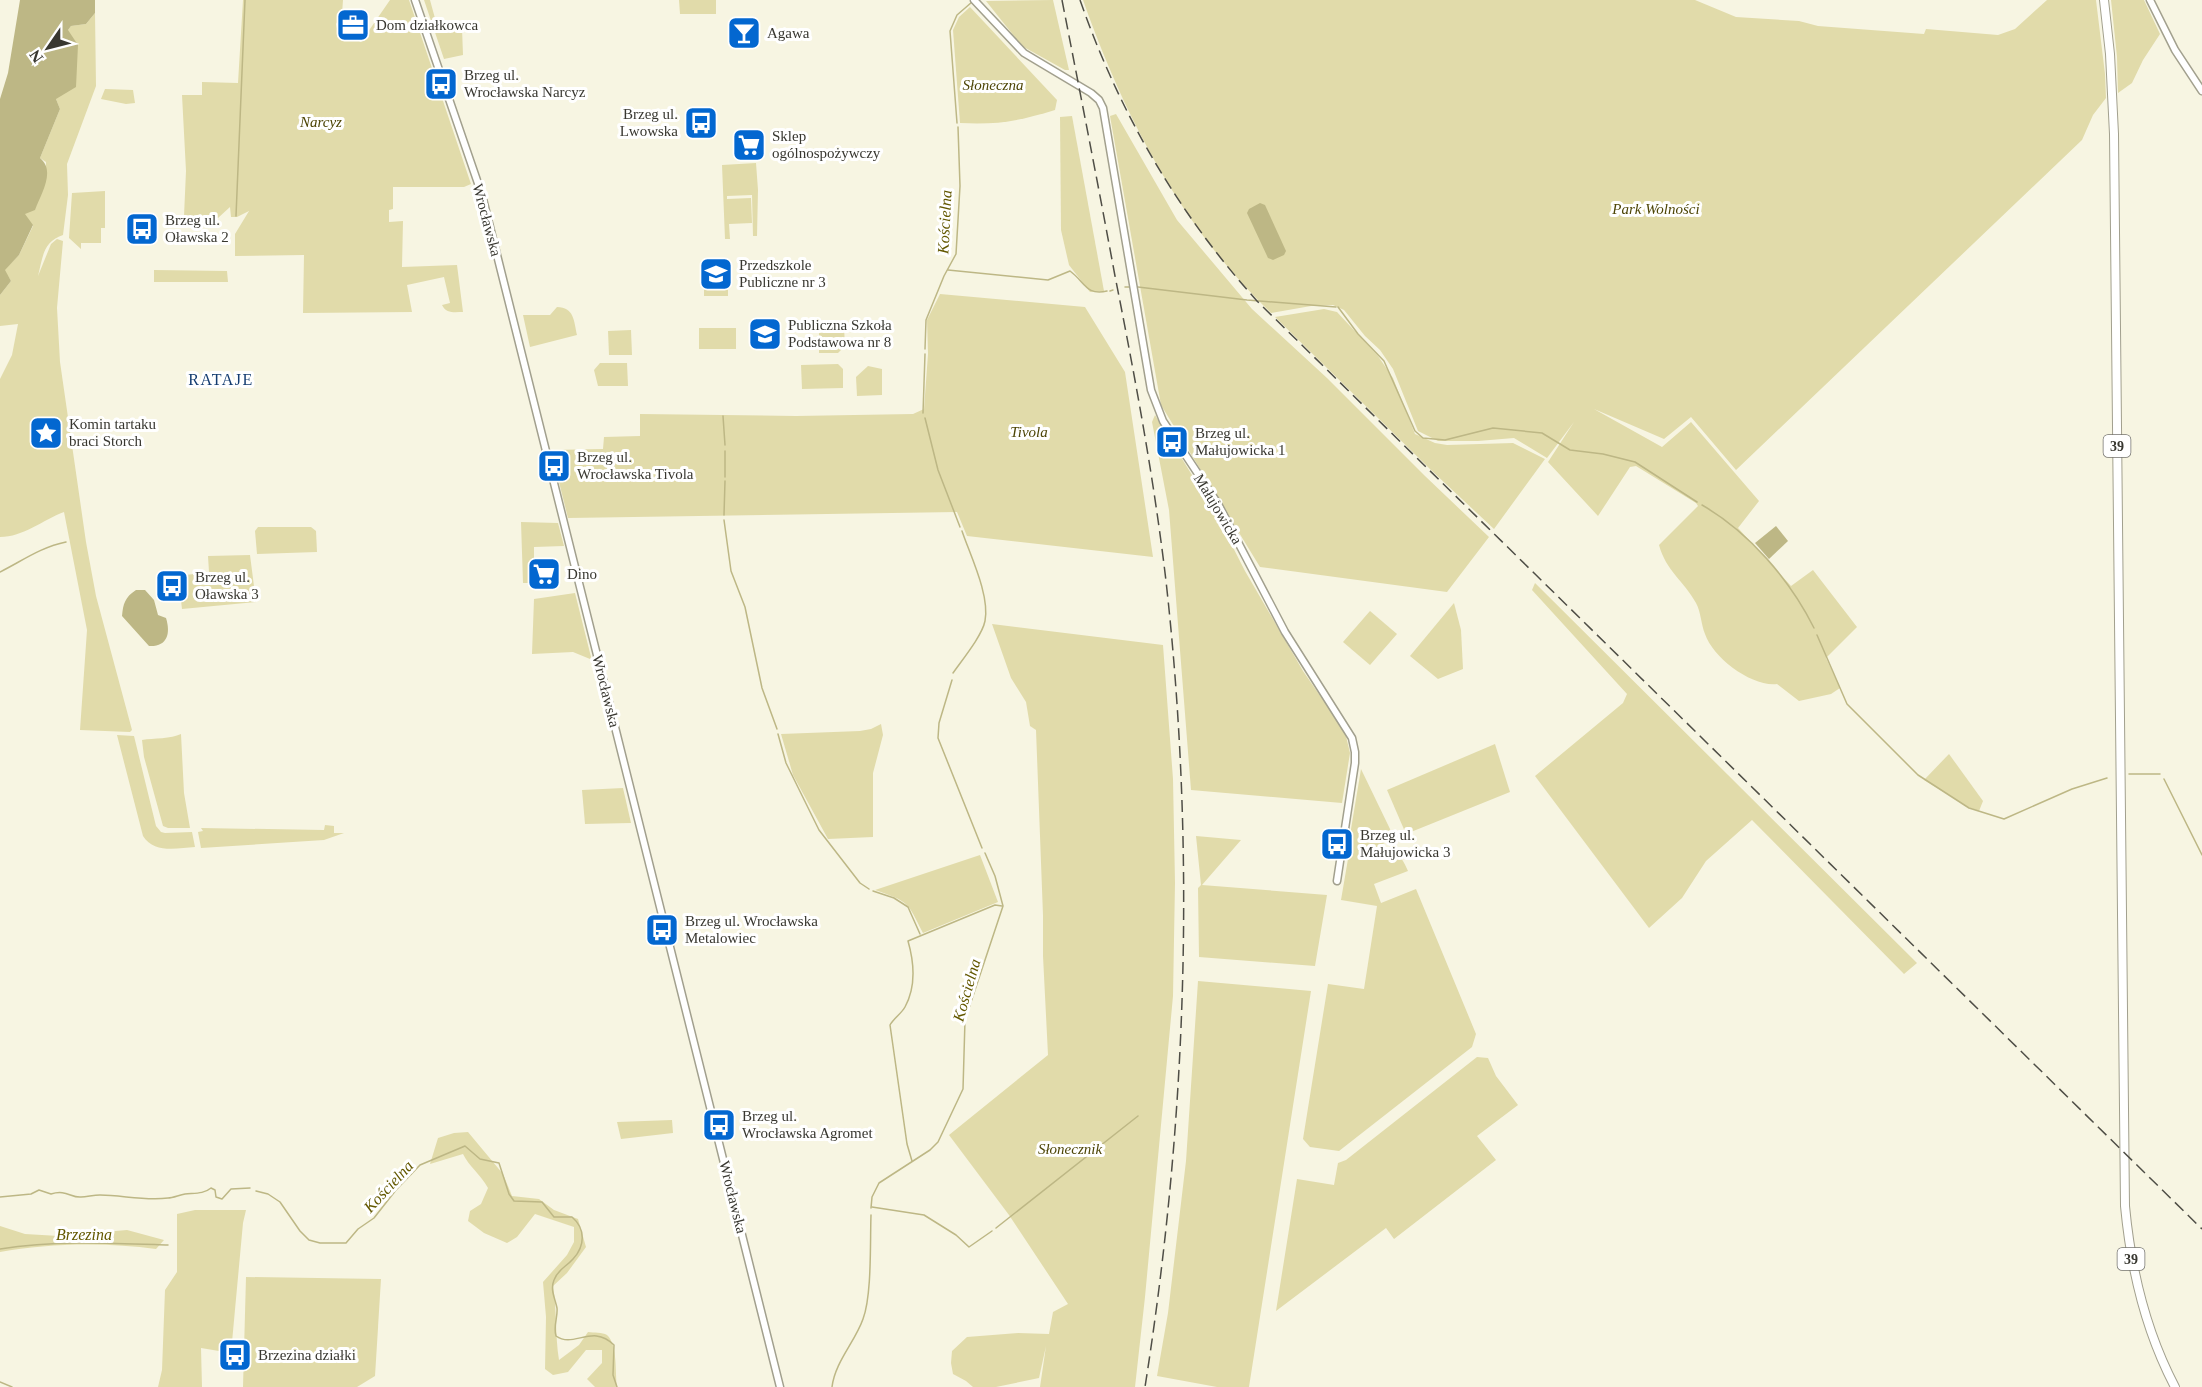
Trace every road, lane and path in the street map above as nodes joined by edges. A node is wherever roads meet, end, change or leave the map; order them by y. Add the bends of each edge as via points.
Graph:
1 (415, 0) edge
2 (2104, 0) edge
3 (2150, 0) edge
4 (976, 2) edge
5 (2202, 91) edge
6 (1337, 880) dead end
7 (2156, 1347) junction
8 (780, 1387) edge
9 (2171, 1387) edge
10 (2175, 1387) edge

1 - 8 street, Wrocławska via 482,195
2 - 7 main road, 39 via 2114,134 2125,1206 2135,1280
3 - 5 street via 2175,50
4 - 6 street, Małujowicka via 1018,48 1091,93 1103,108 1151,390 1159,413 1218,504 1285,632 1352,738 1355,763
7 - 9 main road, 39
7 - 10 main road, 39

